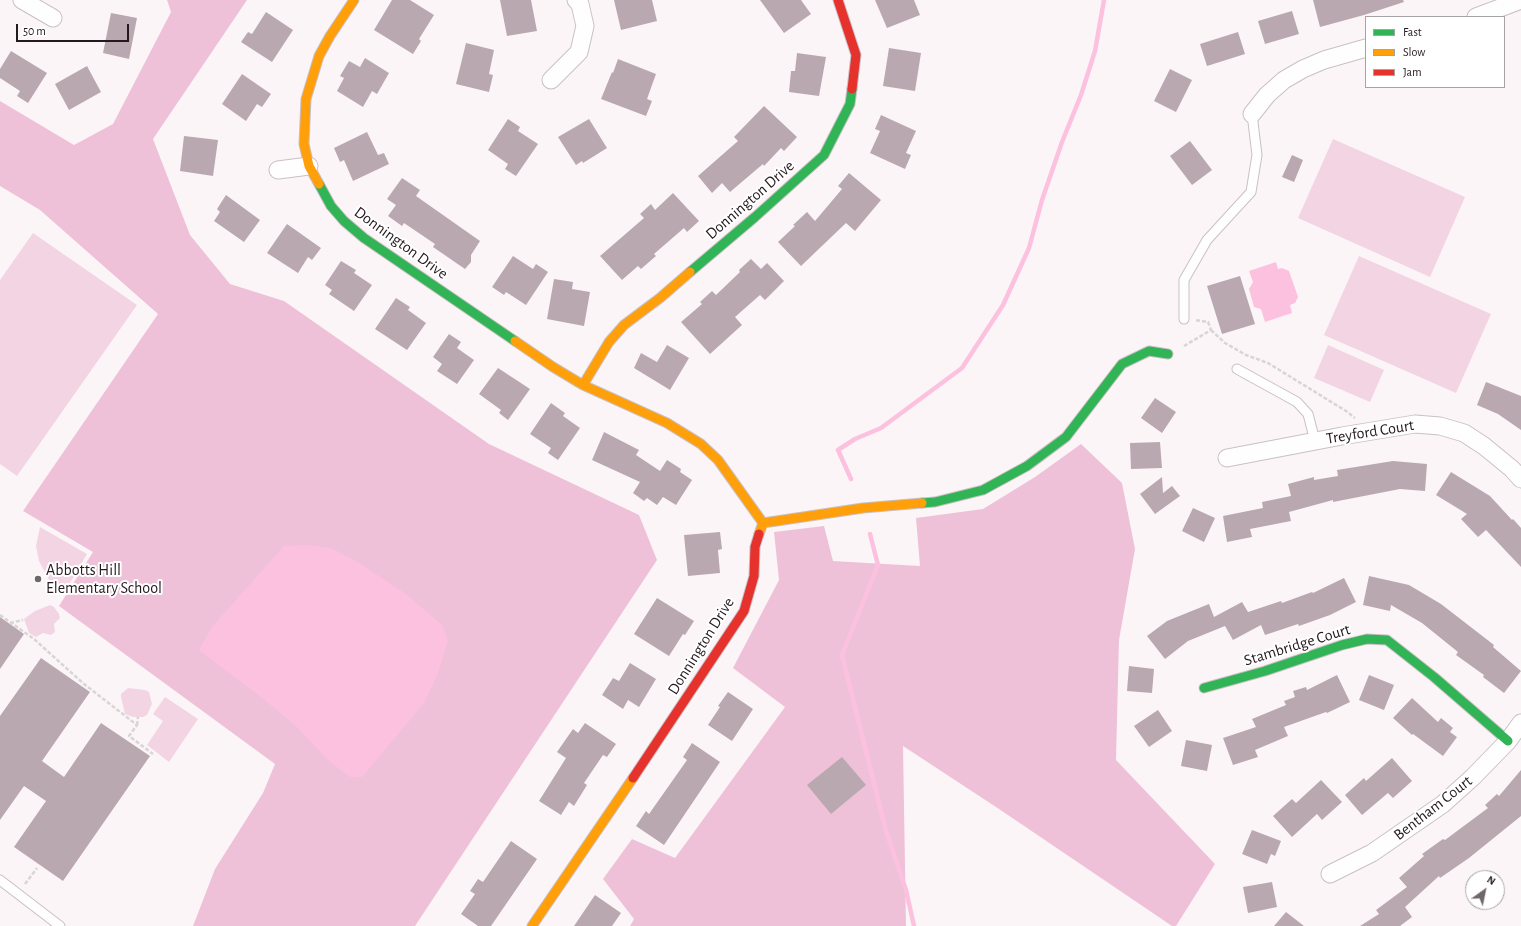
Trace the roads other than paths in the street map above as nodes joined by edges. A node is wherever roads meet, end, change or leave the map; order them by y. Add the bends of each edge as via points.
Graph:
1 (22, 0) edge
2 (354, 0) edge
3 (576, 0) edge
4 (838, 0) edge
5 (1521, 0) edge
6 (1479, 16) edge
7 (53, 18) dead end
8 (1365, 48) edge
9 (551, 80) dead end
10 (1252, 114) joint
11 (309, 166) junction
12 (278, 170) dead end
13 (1184, 319) road end
14 (1168, 354) road end
15 (1237, 369) dead end
16 (583, 385) junction
17 (1315, 441) junction
18 (1227, 458) dead end
19 (1521, 478) edge
20 (764, 523) junction
21 (1204, 688) dead end
22 (1521, 723) edge
23 (1508, 741) junction
24 (1330, 874) dead end
25 (0, 880) edge
26 (60, 926) edge
27 (532, 926) edge

1 - 7 street
2 - 11 street, Donnington Drive via 319,56 306,99 304,144
3 - 9 street via 580,4 586,26 579,52
4 - 16 street, Donnington Drive via 856,55 850,104 824,155 733,236 624,325 608,342
5 - 6 street
8 - 10 street via 1303,68 1267,95
10 - 13 lane via 1257,155 1251,192 1207,240 1184,280
11 - 12 street
11 - 16 street, Donnington Drive via 331,206 364,238
14 - 20 street via 1149,351 1122,364 1066,437 1027,466 982,490 935,502 863,508
15 - 17 lane via 1297,402 1308,414
16 - 20 street, Donnington Drive via 667,423 701,444 718,460
17 - 18 street, Treyford Court
17 - 19 street, Treyford Court via 1415,424 1440,426 1464,433 1512,468
20 - 27 street, Donnington Drive via 755,547 754,576 744,611
21 - 23 street, Stambridge Court via 1266,671 1342,645 1367,639 1387,640
22 - 23 street, Bentham Court
23 - 24 street, Bentham Court via 1443,804 1372,853
25 - 26 lane

